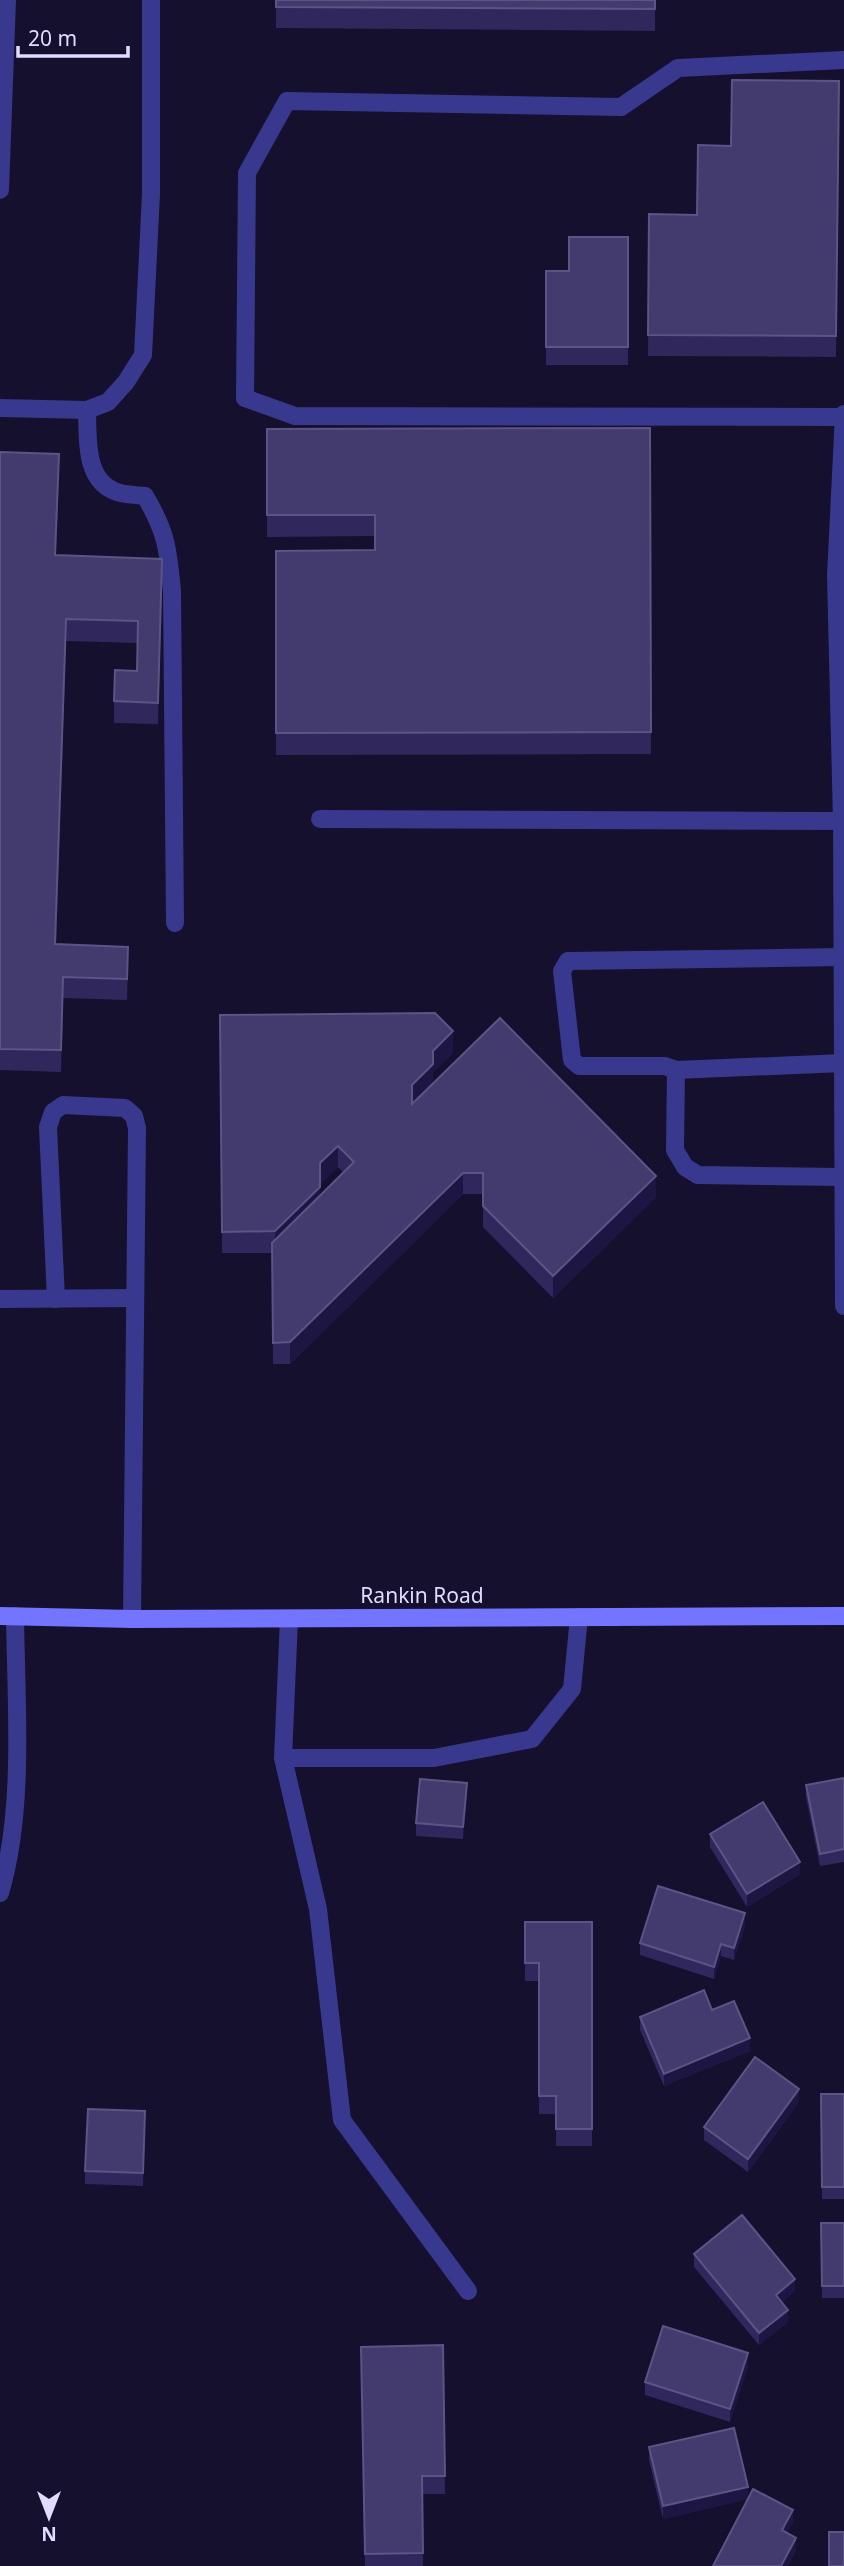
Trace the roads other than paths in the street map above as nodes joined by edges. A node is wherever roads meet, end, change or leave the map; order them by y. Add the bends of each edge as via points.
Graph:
1 (7, 0) edge
2 (151, 0) edge
3 (844, 60) edge
4 (0, 190) edge
5 (0, 408) edge
6 (87, 410) junction
7 (843, 415) edge
8 (840, 576) edge
9 (320, 820) dead end
10 (843, 821) edge
11 (175, 923) dead end
12 (842, 957) edge
13 (843, 1063) edge
14 (676, 1070) junction
15 (843, 1177) edge
16 (135, 1298) junction
17 (0, 1299) edge
18 (56, 1299) junction
19 (844, 1306) edge
20 (8, 1616) edge
21 (844, 1616) edge
22 (579, 1617) junction
23 (132, 1619) junction
24 (289, 1619) junction
25 (283, 1758) junction
26 (8, 1762) edge
27 (0, 1893) edge
28 (468, 2291) dead end

1 - 4 lane
2 - 6 lane via 151,194 143,355 108,402
3 - 7 lane via 678,68 621,107 286,101 247,173 245,385 245,398 295,416
5 - 6 lane
6 - 11 lane via 89,460 100,479 116,492 145,496 168,545
7 - 8 lane
8 - 10 lane
9 - 10 lane
10 - 12 lane
12 - 13 lane
12 - 14 lane via 568,961 562,971 572,1060 579,1066 665,1066
13 - 14 lane
13 - 15 lane
14 - 15 lane via 675,1150 685,1167 698,1175
15 - 19 lane
16 - 18 lane
16 - 18 lane via 134,1116 125,1108 63,1105 53,1112 48,1127
16 - 23 lane
17 - 18 lane
20 - 23 main road, Rankin Road
20 - 26 lane
21 - 22 main road, Rankin Road
22 - 24 main road, Rankin Road
22 - 25 lane via 572,1689 531,1739 434,1758
23 - 24 main road, Rankin Road
24 - 25 lane
25 - 28 lane via 318,1909 342,2120
26 - 27 lane via 9,1863

